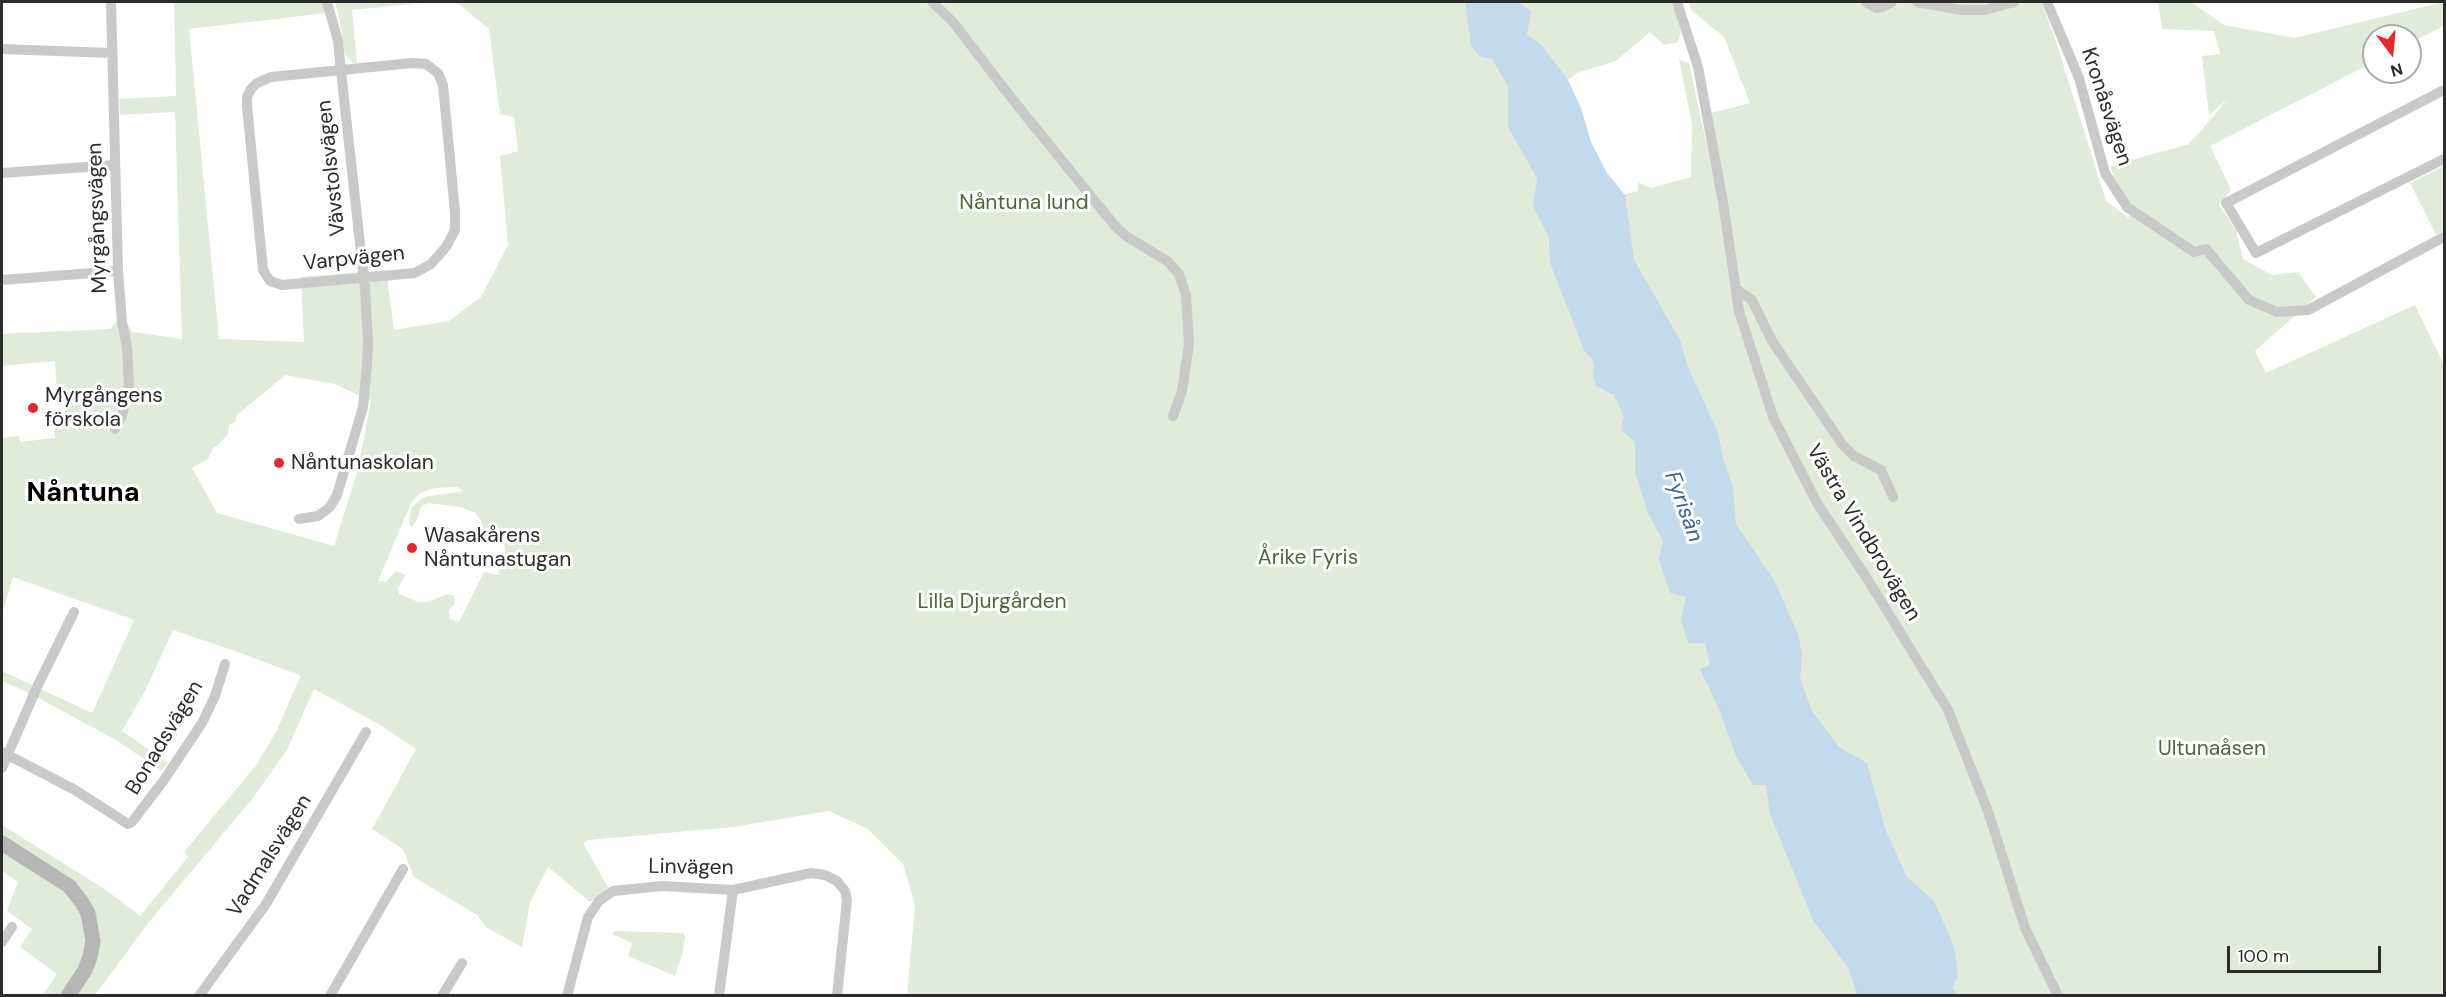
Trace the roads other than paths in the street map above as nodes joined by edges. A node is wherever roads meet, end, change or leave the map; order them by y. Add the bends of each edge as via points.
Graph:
1 (111, 2) edge
2 (327, 2) edge
3 (932, 2) edge
4 (1677, 2) edge
5 (1866, 2) edge
6 (1892, 2) edge
7 (1917, 2) edge
8 (2014, 2) edge
9 (2047, 2) edge
10 (2, 49) edge
11 (112, 53) junction
12 (341, 71) junction
13 (2445, 90) edge
14 (2445, 159) edge
15 (114, 165) junction
16 (2, 173) edge
17 (2445, 237) edge
18 (118, 271) junction
19 (363, 279) junction
20 (2, 280) edge
21 (1736, 289) junction
22 (1173, 416) dead end
23 (115, 429) dead end
24 (1893, 497) dead end
25 (299, 519) dead end
26 (74, 612) dead end
27 (225, 664) dead end
28 (366, 732) dead end
29 (4, 754) edge
30 (2, 768) edge
31 (2, 843) edge
32 (403, 869) dead end
33 (733, 890) junction
34 (12, 927) dead end
35 (2, 942) edge
36 (462, 963) dead end
37 (68, 996) edge
38 (199, 996) edge
39 (330, 996) edge
40 (442, 996) edge
41 (567, 996) edge
42 (719, 996) edge
43 (837, 996) edge
44 (2058, 996) edge

1 - 11 street, Myrgångsvägen
2 - 12 street, Vävstolsvägen via 338,41
3 - 22 street via 953,22 1115,225 1179,273 1186,295 1190,344 1182,391
4 - 21 street, Västra Vindbrovägen via 1698,67
5 - 6 street via 1876,8
7 - 8 street via 1962,10 1984,10
9 - 17 street, Kronåsvägen via 2079,78 2105,172 2127,207 2194,252 2203,245 2249,300 2277,312 2308,310
10 - 11 street
11 - 15 street, Myrgångsvägen
12 - 19 street, Vävstolsvägen
12 - 19 street, Varpvägen via 426,64 438,73 443,86 455,230 431,264 416,273
12 - 19 street, Varpvägen via 271,77 256,83 247,97 262,270 270,281 282,285
13 - 14 street via 2226,203 2256,253
15 - 16 street
15 - 18 street, Myrgångsvägen
18 - 20 street
18 - 23 street, Myrgångsvägen via 129,385
19 - 25 street, Vävstolsvägen via 368,342 363,407 343,481 330,507 318,516
21 - 24 street via 1752,300 1772,341 1842,444 1854,456 1881,470
21 - 44 street, Västra Vindbrovägen via 1739,311 1773,417 1817,503 1948,710 1989,814 2025,928
26 - 29 street
27 - 29 street, Bonadsvägen via 219,688 202,723 168,776 128,824 75,790
28 - 38 street, Vadmalsvägen via 266,904
29 - 30 street
31 - 37 street via 69,886 88,913 93,941 90,957
32 - 39 street
33 - 41 street, Linvägen via 642,886 607,894 594,906 584,927
33 - 42 street
33 - 43 street, Linvägen via 811,873 837,881 847,900
34 - 35 street
36 - 40 street

